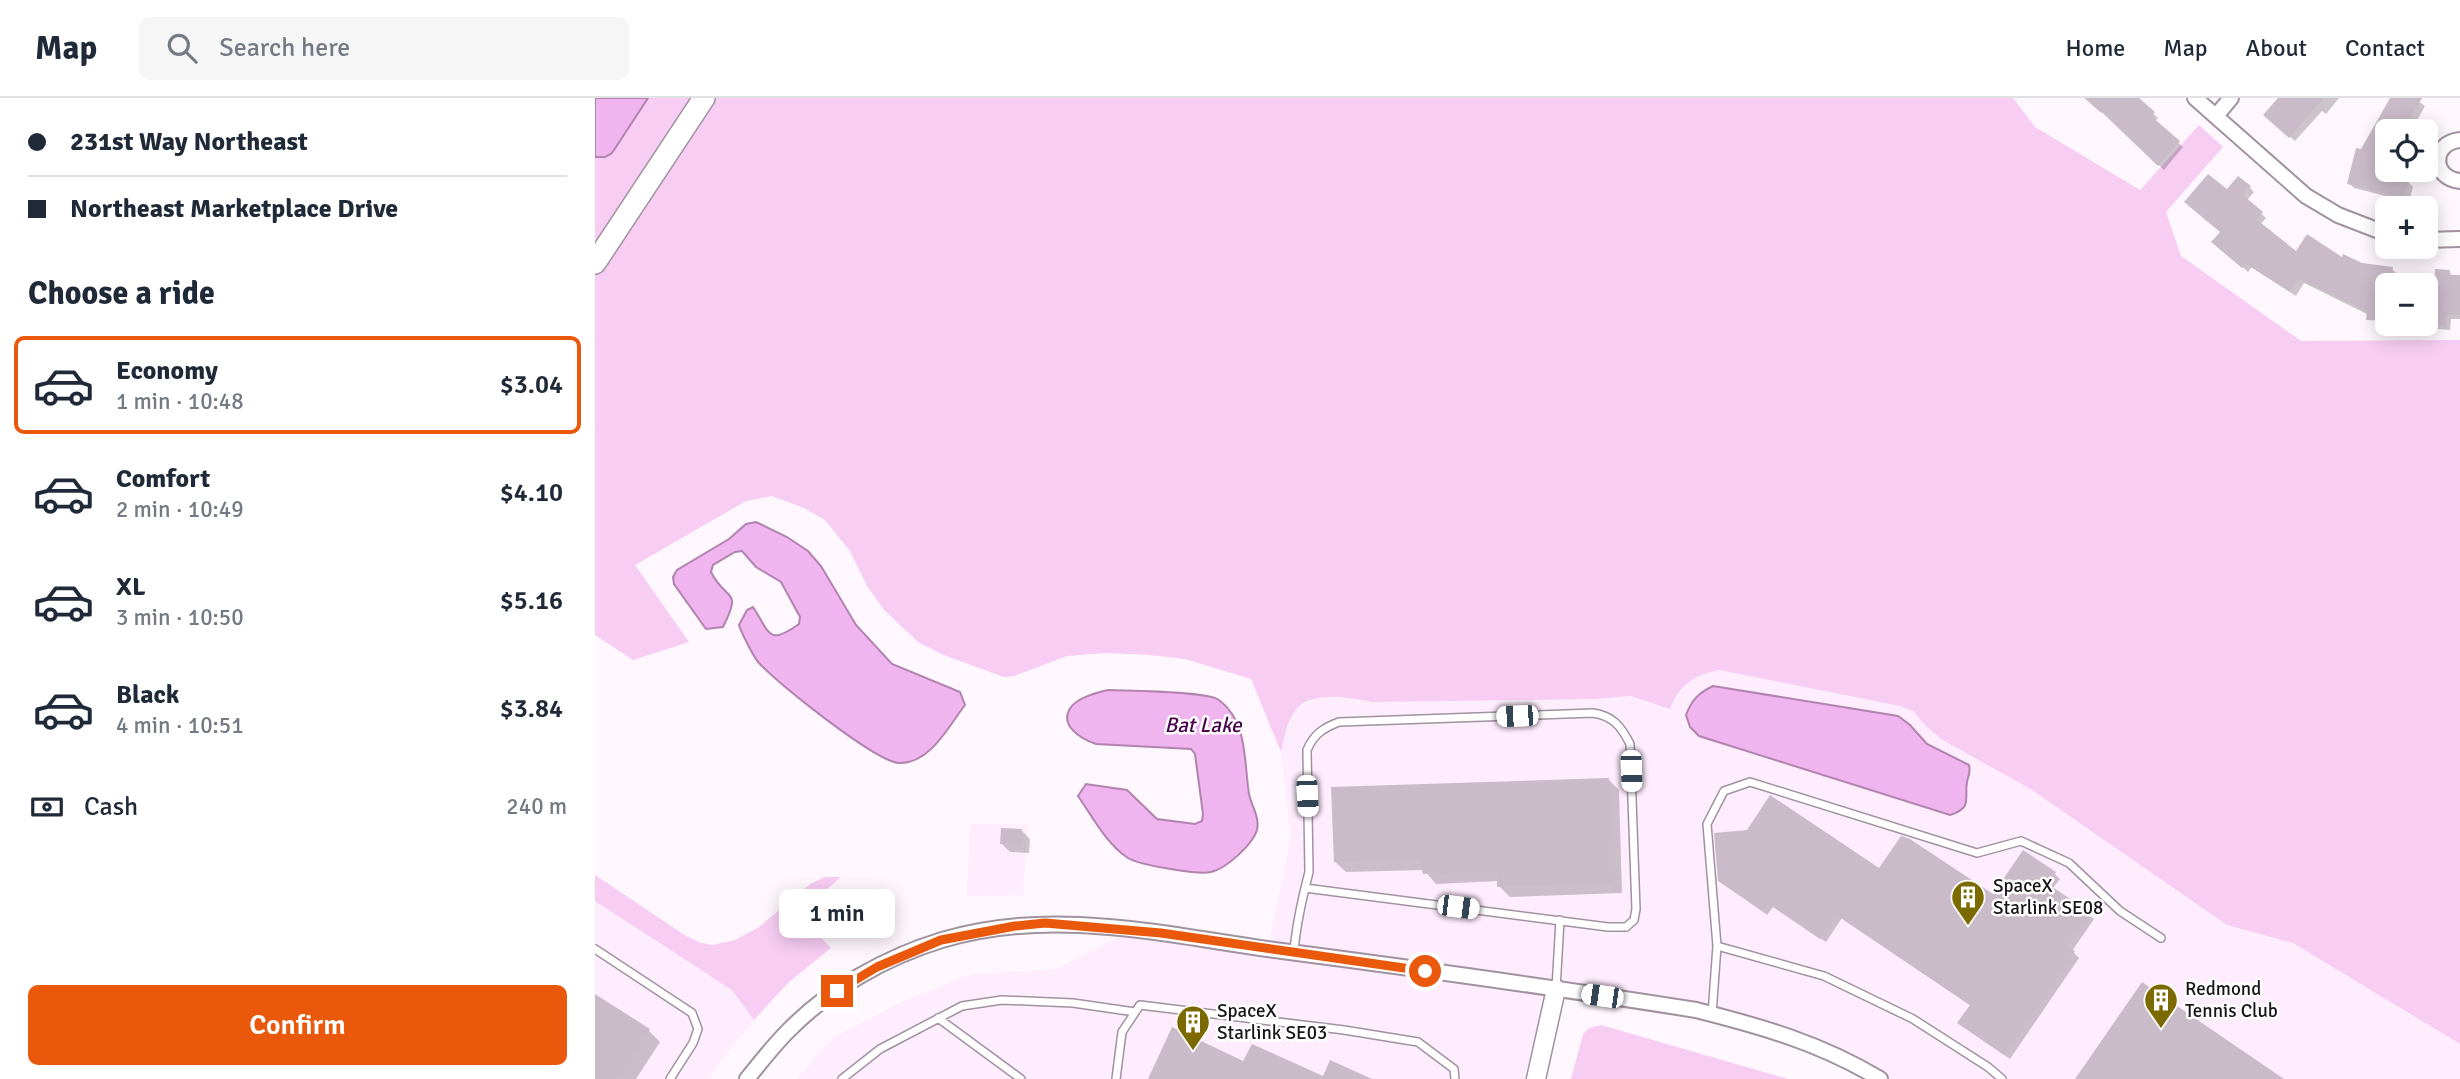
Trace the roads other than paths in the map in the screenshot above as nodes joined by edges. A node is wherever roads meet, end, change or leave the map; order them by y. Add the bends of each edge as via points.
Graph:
1 (704, 98) edge
2 (2195, 98) edge
3 (2231, 98) edge
4 (2216, 116) junction
5 (2460, 140) edge
6 (2460, 181) edge
7 (2375, 231) edge
8 (2460, 239) edge
9 (2438, 240) edge
10 (595, 262) edge
11 (1305, 888) junction
12 (1560, 920) junction
13 (2161, 938) dead end
14 (1717, 946) junction
15 (595, 949) edge
16 (1294, 953) junction
17 (1556, 989) junction
18 (1135, 1012) junction
19 (1712, 1014) junction
20 (938, 1018) junction
21 (670, 1079) edge
22 (747, 1079) edge
23 (842, 1079) edge
24 (1021, 1079) edge
25 (1116, 1079) edge
26 (1455, 1079) edge
27 (1536, 1079) edge
28 (1880, 1079) edge
29 (2002, 1079) edge

1 - 10 main road
2 - 4 street
3 - 4 street
4 - 7 street via 2305,196
5 - 6 street via 2447,144 2438,161 2443,174
8 - 9 street
11 - 12 lane
11 - 12 lane via 1310,852 1307,750 1323,729 1339,722 1605,715 1615,721 1630,744 1634,920 1626,927
11 - 16 lane
12 - 17 lane
13 - 14 lane via 2120,911 2069,863 2021,841 1977,853 1750,782 1724,791 1707,824
14 - 19 lane
14 - 29 lane via 1823,976 1913,1019
15 - 21 lane via 692,1013 698,1029
16 - 17 street
16 - 22 street via 1161,933 1045,923 941,940 877,967 837,991 789,1030
17 - 19 street
17 - 27 street
18 - 20 lane via 1002,1000 962,1006
18 - 25 lane via 1122,1032
18 - 26 lane via 1140,1005 1418,1042 1454,1069
19 - 28 street via 1780,1032 1847,1059
20 - 23 lane via 880,1049
20 - 24 lane

